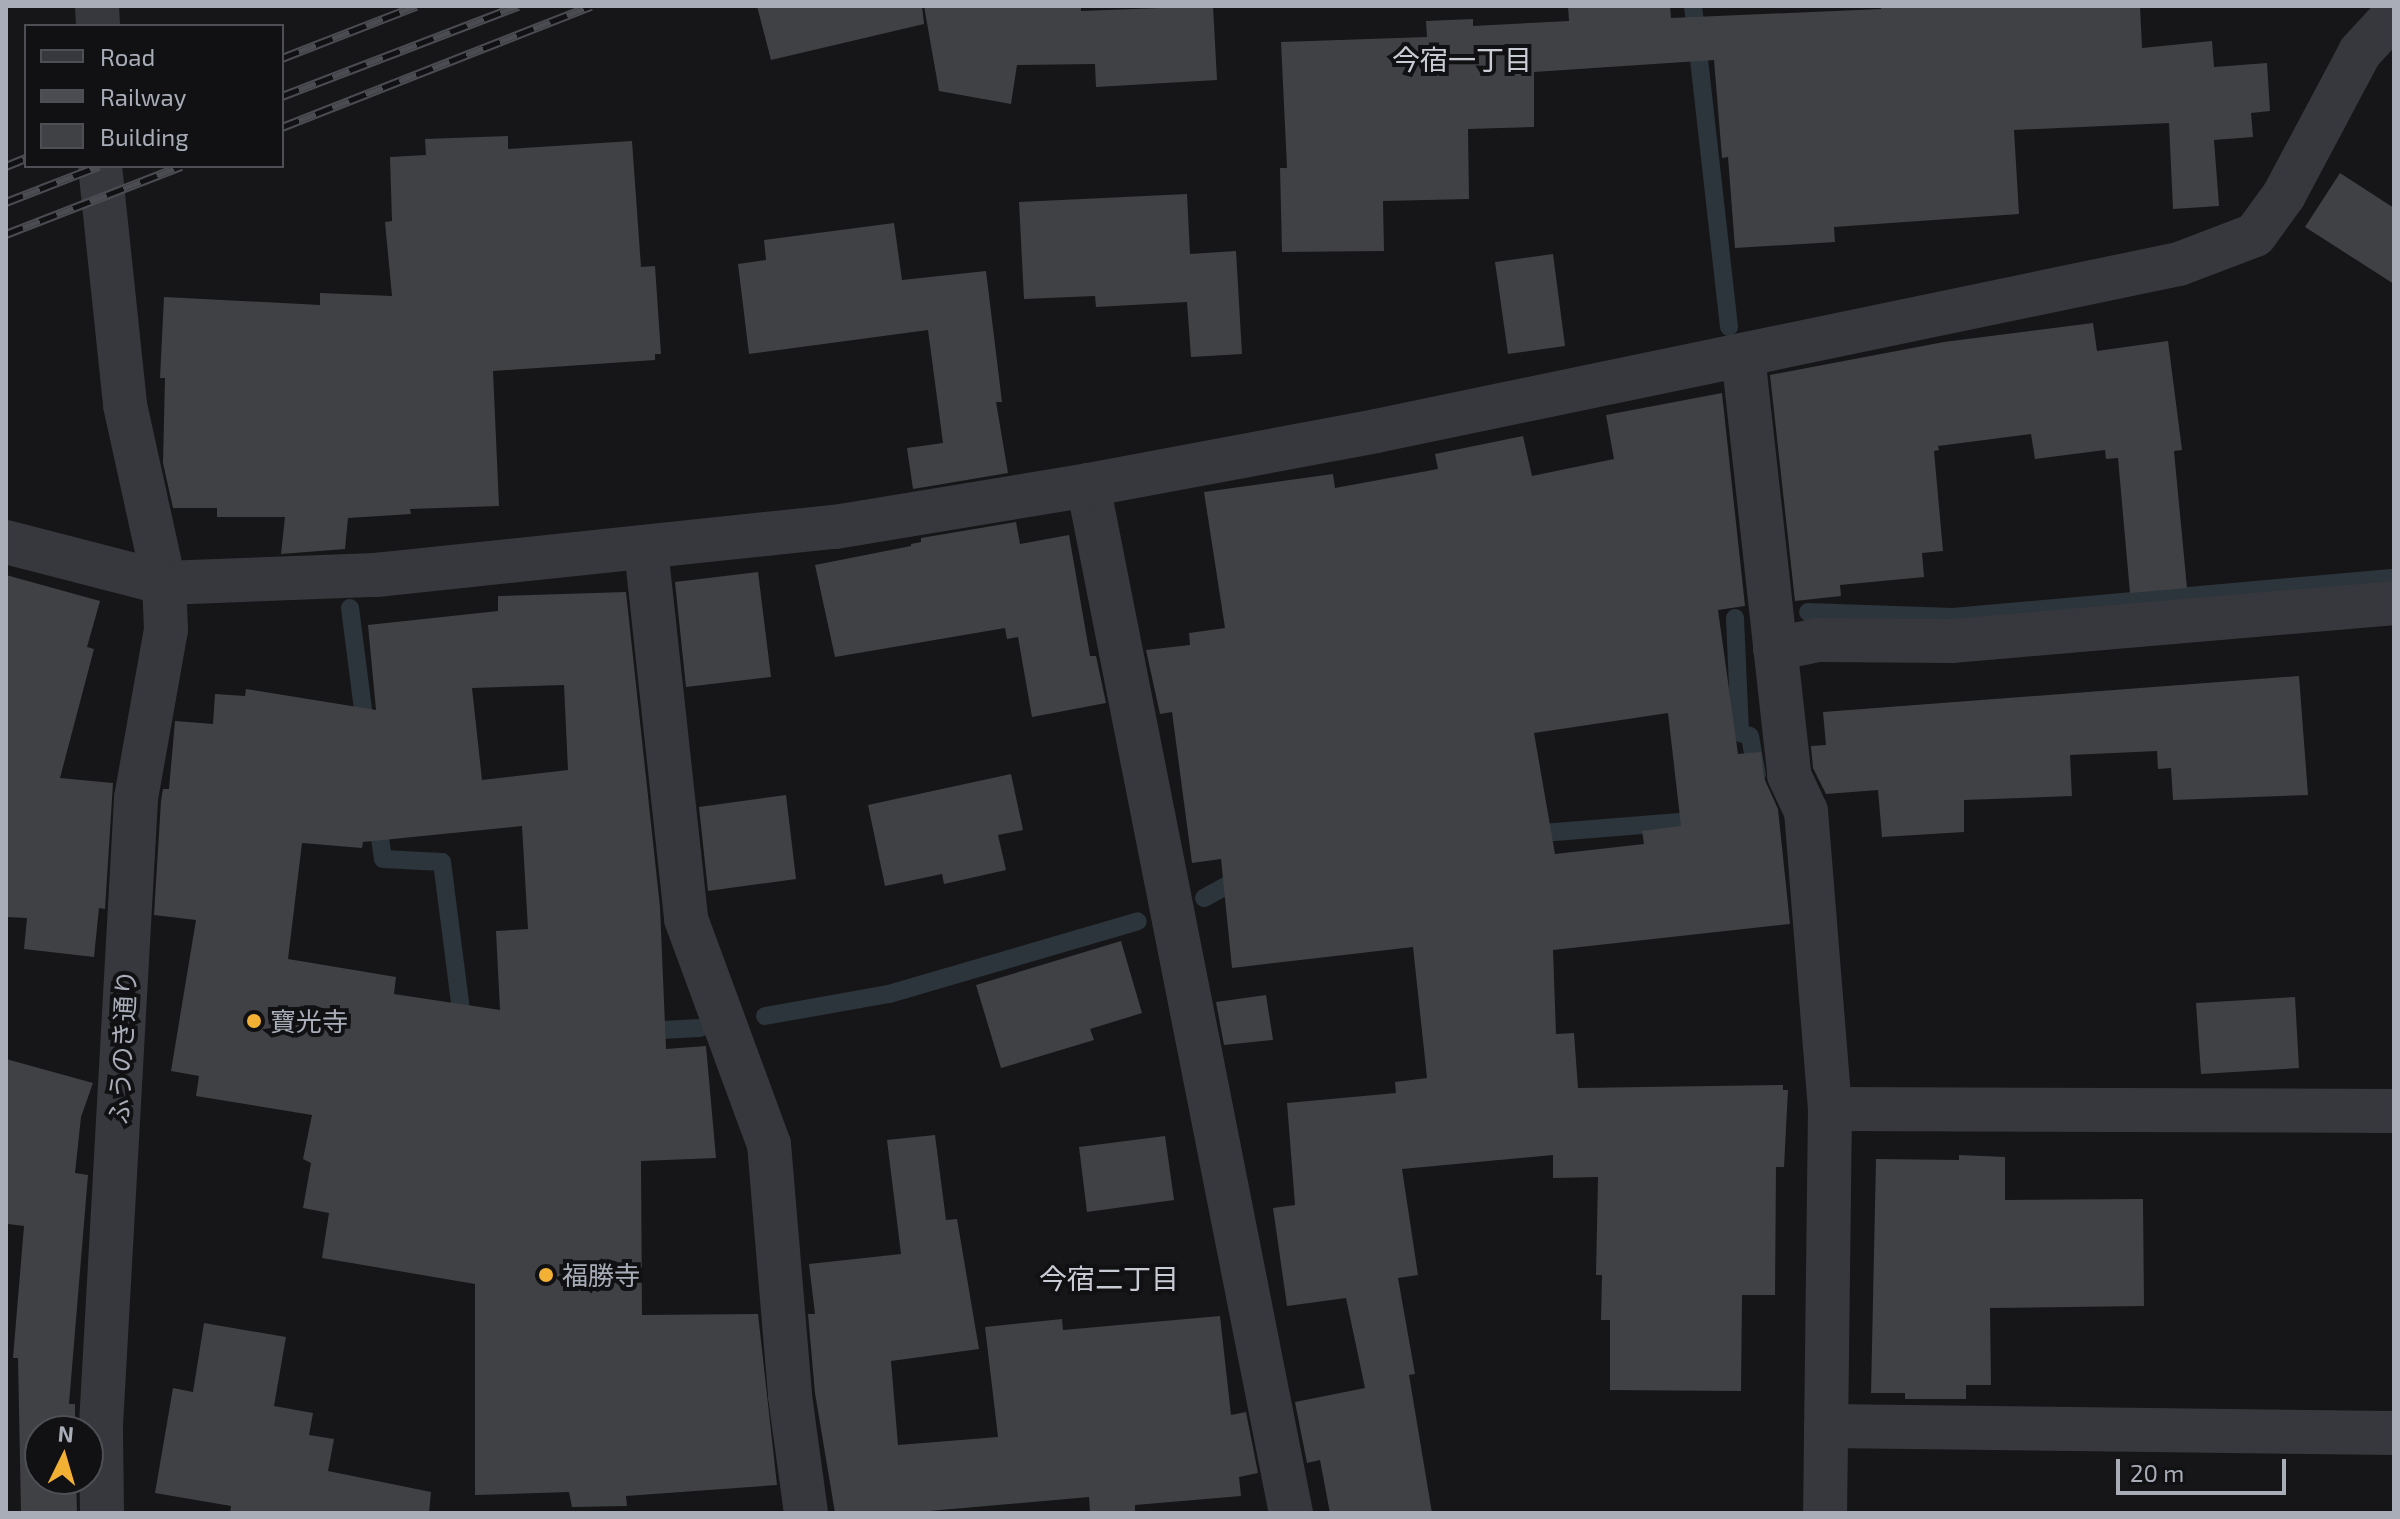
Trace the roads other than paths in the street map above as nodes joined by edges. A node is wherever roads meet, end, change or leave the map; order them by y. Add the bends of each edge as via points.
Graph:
1 (2394, 15) edge
2 (100, 168) edge
3 (1743, 355) junction
4 (1088, 485) junction
5 (6, 542) edge
6 (646, 549) junction
7 (164, 583) junction
8 (2394, 603) edge
9 (1775, 649) junction
10 (1830, 1109) junction
11 (2394, 1111) edge
12 (1826, 1426) junction
13 (2394, 1433) edge
14 (102, 1513) edge
15 (806, 1513) edge
16 (1291, 1513) edge
17 (1825, 1513) edge

1 - 3 street via 2360,52 2284,195 2255,235 2179,264
2 - 7 street, ふうのき通り via 125,405
3 - 4 street
3 - 9 street
4 - 6 street via 835,527
4 - 16 street
5 - 7 street
6 - 7 street via 376,575
6 - 15 street via 686,919 769,1144 790,1396
7 - 14 street, ふうのき通り via 166,630 136,798 101,1425
8 - 9 street via 1952,641 1818,640
9 - 10 street via 1789,775 1806,811
10 - 11 street
10 - 12 street
12 - 13 street
12 - 17 street

